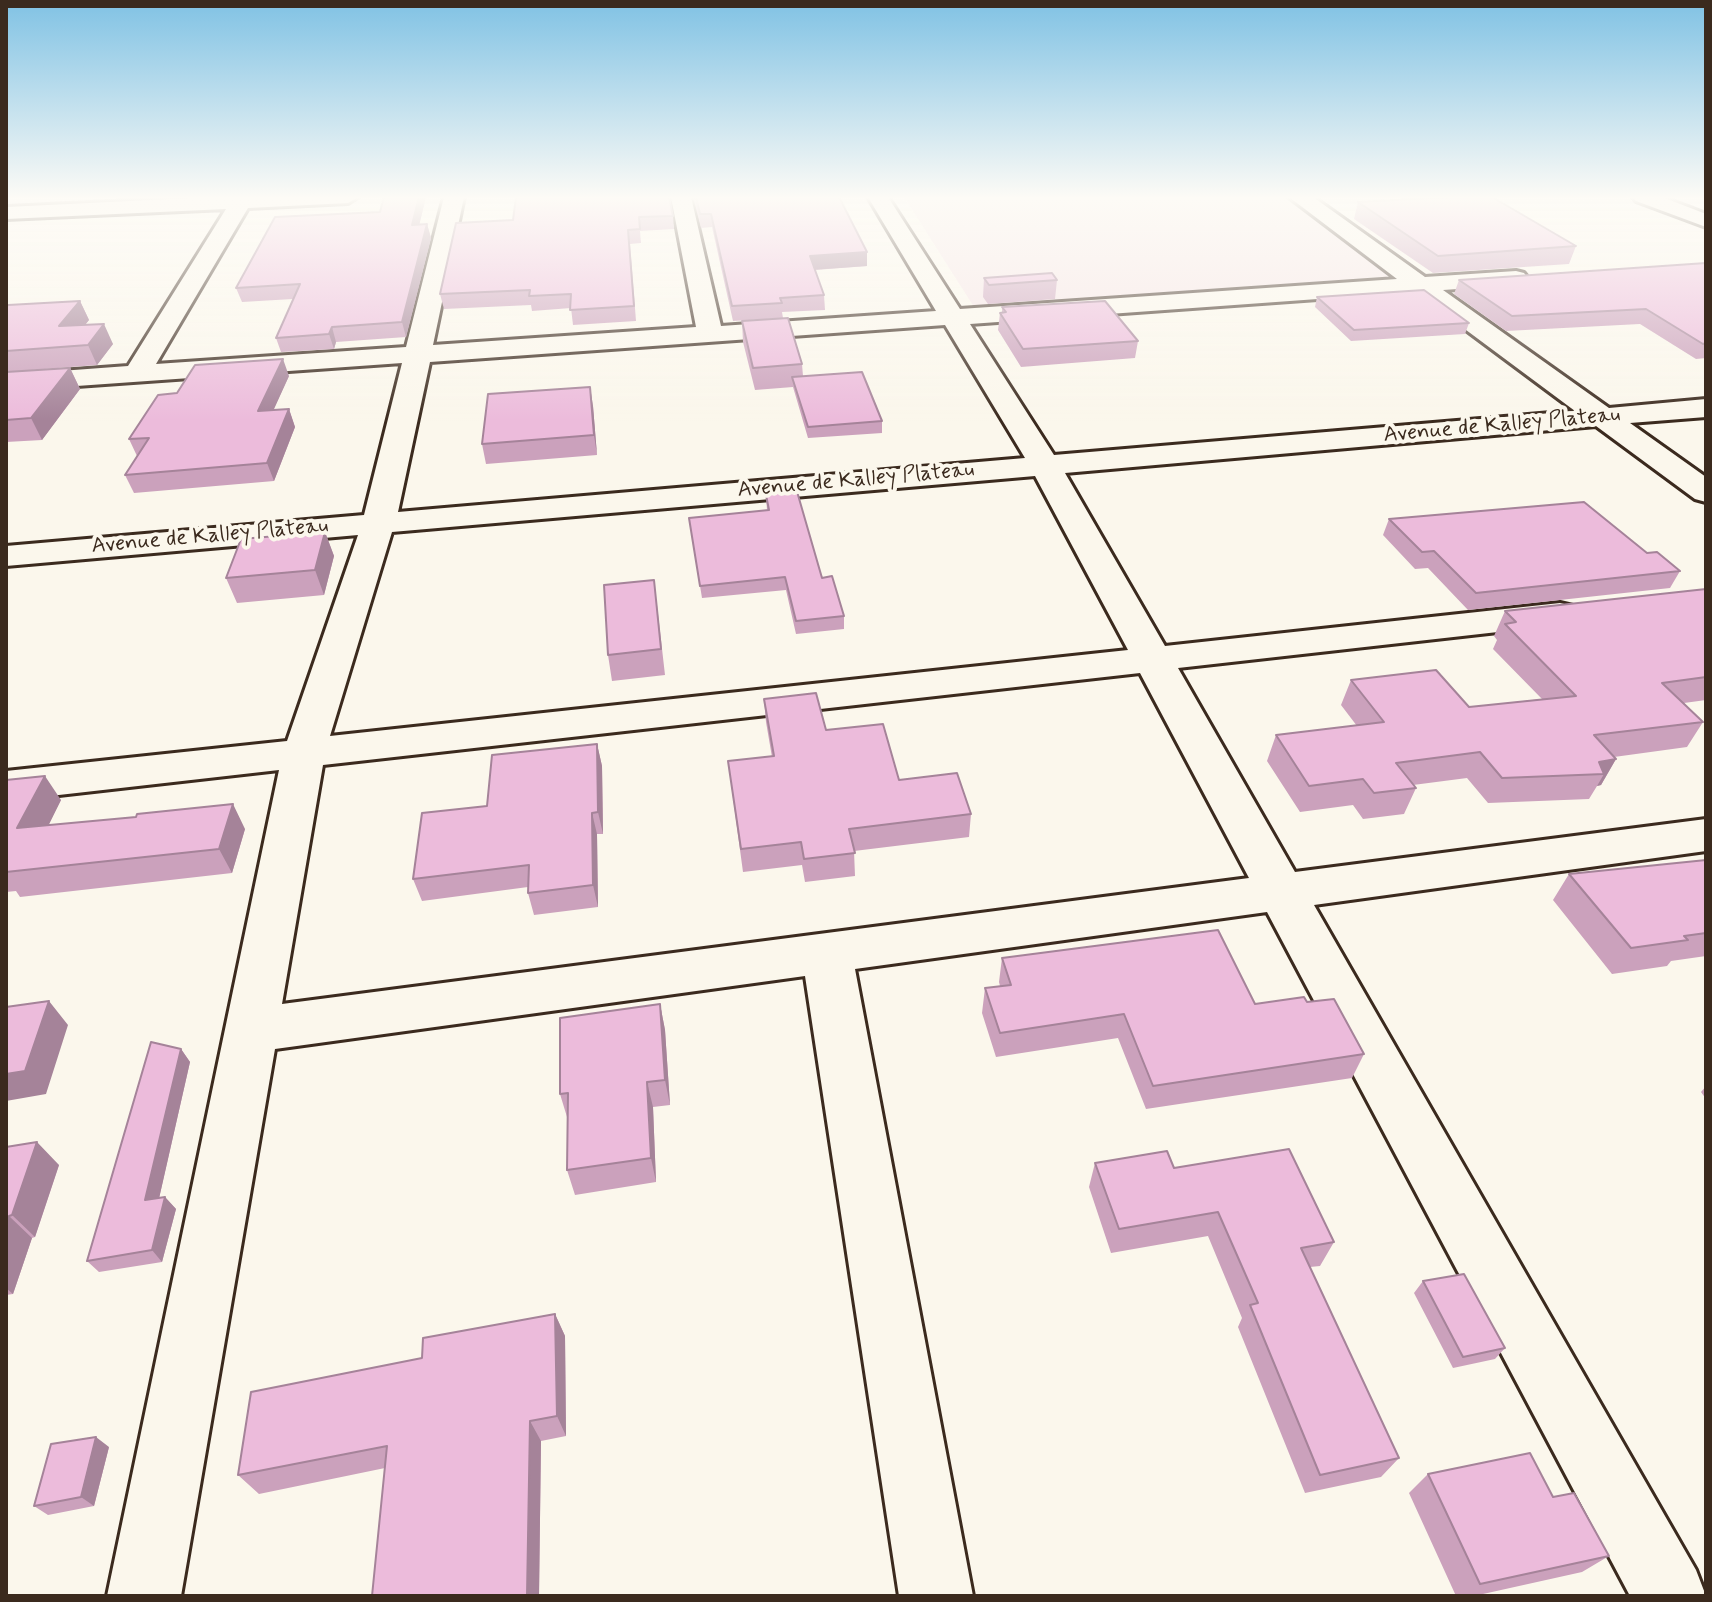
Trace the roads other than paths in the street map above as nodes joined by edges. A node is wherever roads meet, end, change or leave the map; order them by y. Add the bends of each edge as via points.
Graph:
1 (199, 272) edge
2 (437, 272) edge
3 (697, 272) edge
4 (925, 272) edge
5 (1400, 272) edge
6 (1539, 276) edge
7 (1418, 285) junction
8 (953, 317) junction
9 (710, 334) junction
10 (418, 354) junction
11 (137, 374) junction
12 (6, 383) edge
13 (1706, 408) edge
14 (1599, 418) junction
15 (1045, 465) junction
16 (1706, 492) edge
17 (379, 522) junction
18 (6, 556) edge
19 (1595, 611) edge
20 (1152, 660) junction
21 (304, 753) junction
22 (6, 786) edge
23 (1706, 835) edge
24 (1281, 892) junction
25 (827, 953) junction
26 (251, 1030) junction
27 (144, 1596) edge
28 (936, 1596) edge
29 (1670, 1596) edge

1 - 11 street
2 - 10 street
3 - 9 street
4 - 8 street
5 - 7 street
6 - 7 street
7 - 8 street
7 - 14 street
8 - 9 street
8 - 15 street
9 - 10 street
10 - 11 street
10 - 17 street
11 - 12 street
13 - 14 street, Avenue de Kalley Plateau
14 - 15 street, Avenue de Kalley Plateau
14 - 16 street
15 - 17 street, Avenue de Kalley Plateau
15 - 20 street
17 - 18 street, Avenue de Kalley Plateau
17 - 21 street
19 - 20 street
20 - 21 street
20 - 24 street
21 - 22 street
21 - 26 street
23 - 24 street
24 - 25 street
24 - 29 street
25 - 26 street
25 - 28 street
26 - 27 street

